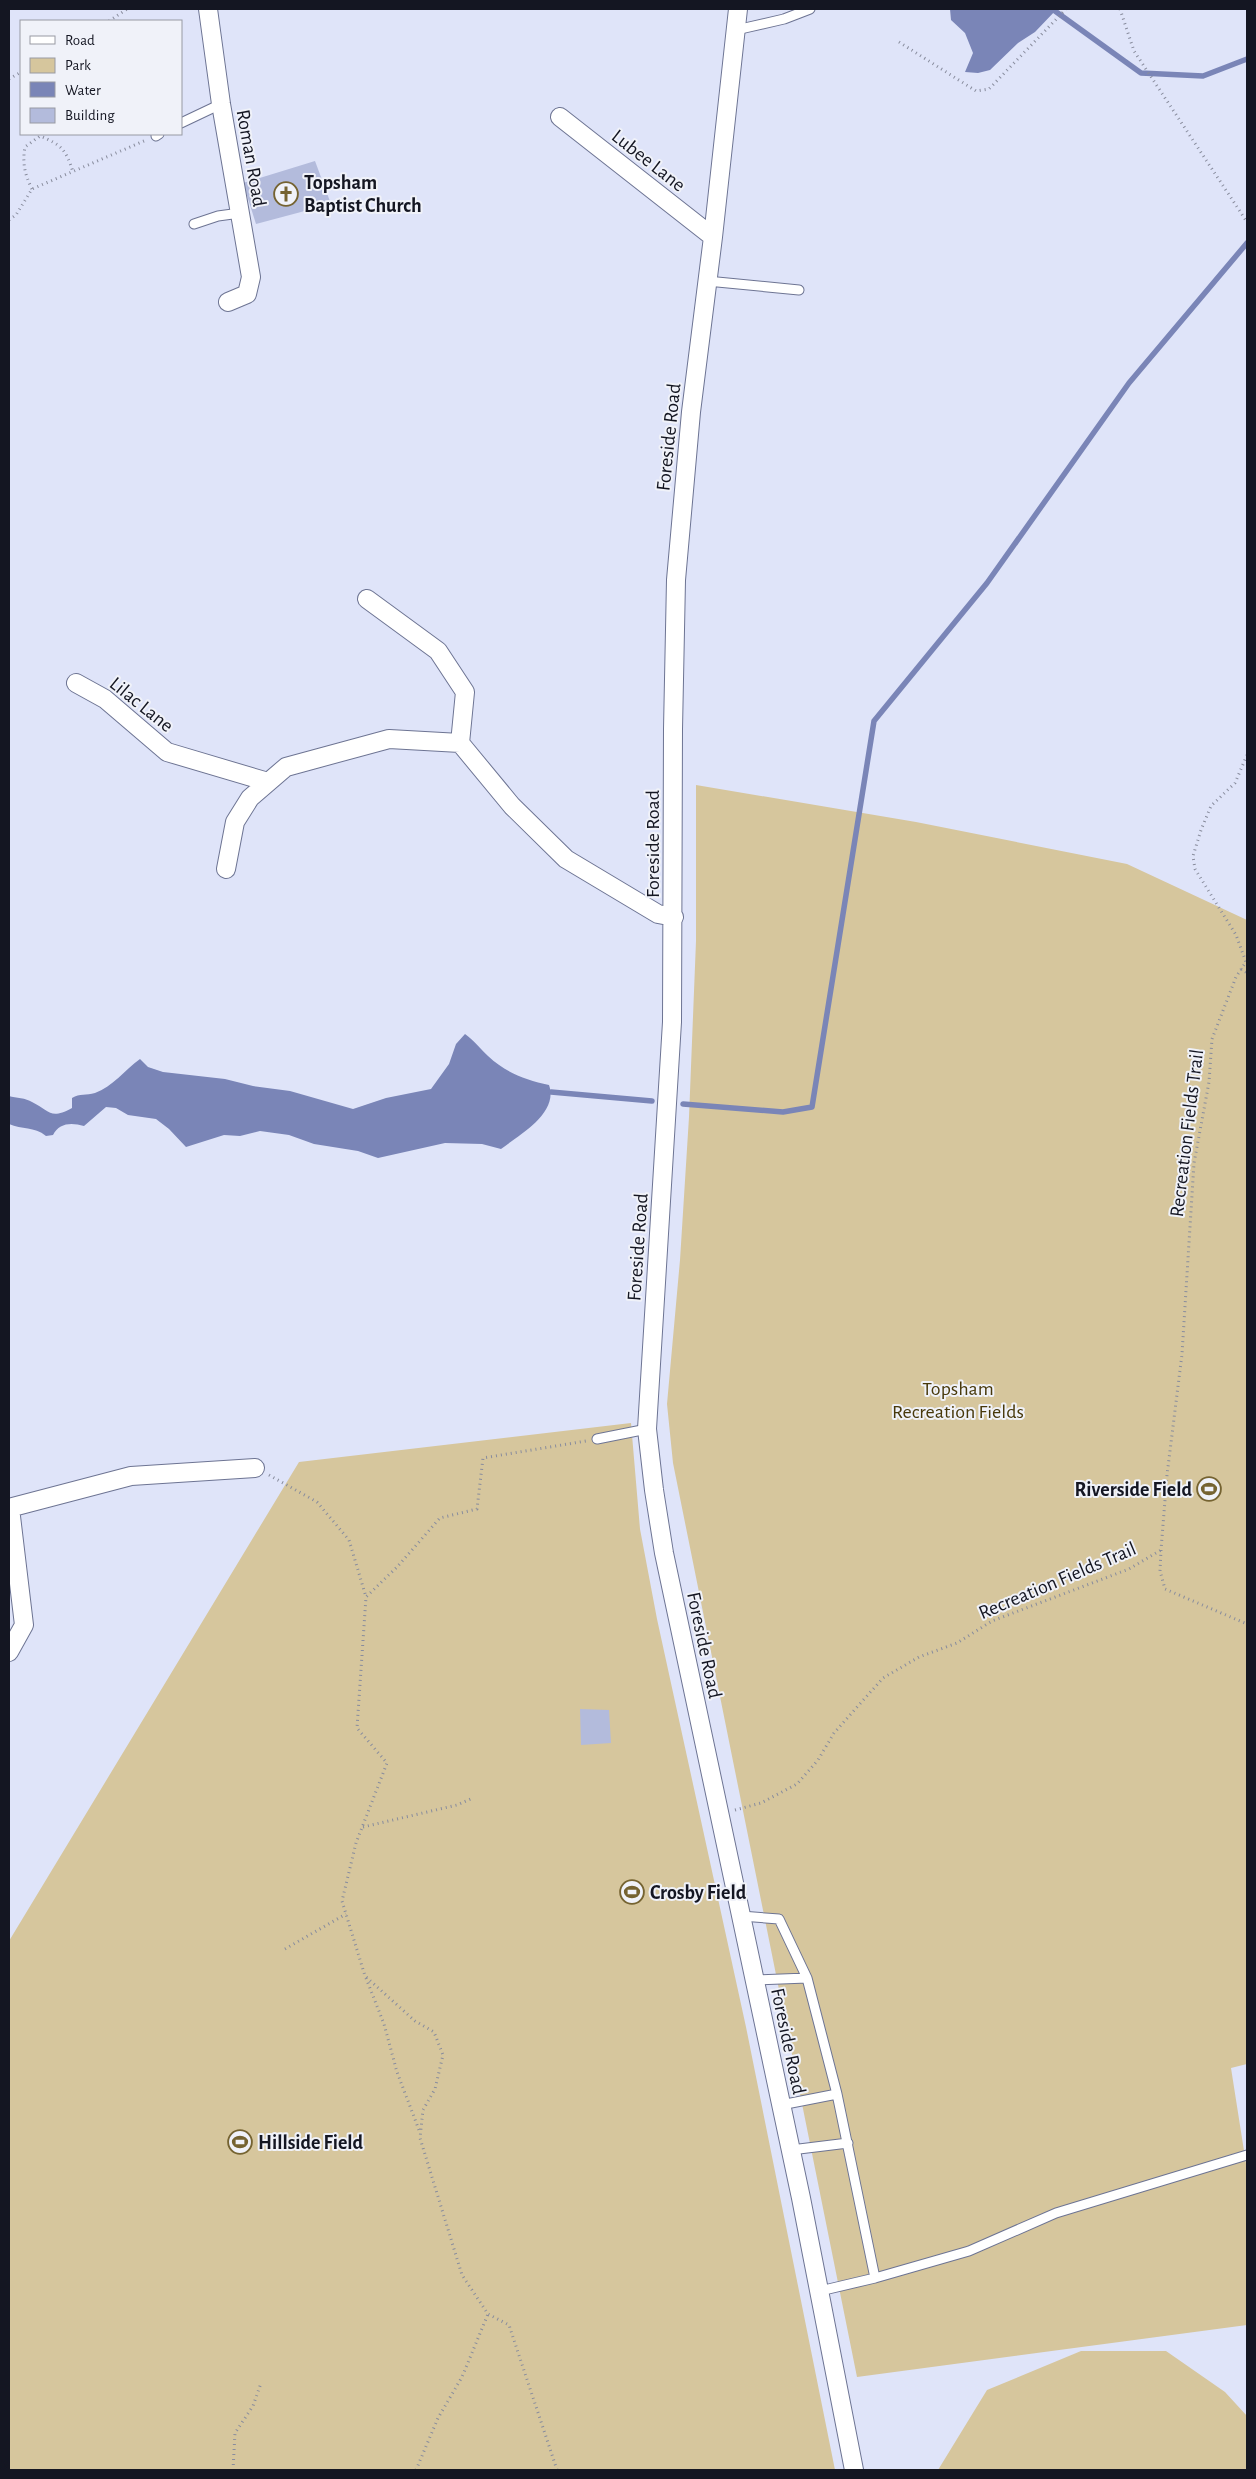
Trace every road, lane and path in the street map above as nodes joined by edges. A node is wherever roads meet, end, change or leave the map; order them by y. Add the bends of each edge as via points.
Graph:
1 (127, 9) edge
2 (208, 9) edge
3 (738, 9) edge
4 (810, 9) edge
5 (1066, 9) edge
6 (1120, 9) edge
7 (110, 20) edge
8 (736, 30) junction
9 (899, 42) dead end
10 (20, 73) edge
11 (9, 79) edge
12 (221, 104) junction
13 (560, 117) dead end
14 (182, 123) edge
15 (158, 135) edge
16 (73, 172) junction
17 (32, 190) junction
18 (240, 213) junction
19 (9, 220) edge
20 (1247, 222) edge
21 (194, 224) dead end
22 (713, 237) junction
23 (707, 282) junction
24 (799, 290) dead end
25 (228, 302) dead end
26 (367, 599) dead end
27 (76, 683) dead end
28 (460, 743) junction
29 (1247, 755) edge
30 (268, 782) junction
31 (226, 869) dead end
32 (674, 917) junction
33 (1241, 969) junction
34 (1247, 972) edge
35 (647, 1429) junction
36 (597, 1439) joint
37 (255, 1468) joint
38 (9, 1508) edge
39 (1161, 1550) junction
40 (366, 1597) junction
41 (1247, 1624) edge
42 (9, 1652) edge
43 (474, 1798) dead end
44 (732, 1811) dead end
45 (362, 1827) junction
46 (346, 1914) junction
47 (741, 1916) junction
48 (285, 1949) dead end
49 (365, 1976) junction
50 (806, 1978) junction
51 (754, 1980) junction
52 (837, 2094) junction
53 (781, 2105) junction
54 (420, 2138) junction
55 (848, 2143) junction
56 (791, 2150) junction
57 (1247, 2155) edge
58 (875, 2278) junction
59 (820, 2291) junction
60 (488, 2314) junction
61 (261, 2383) dead end
62 (233, 2470) edge
63 (416, 2470) edge
64 (557, 2470) edge
65 (854, 2470) edge

1 - 7 path
2 - 12 street, Roman Road
3 - 8 street, Foreside Road
4 - 8 lane via 784,19
5 - 9 path via 989,89 976,91
6 - 20 path via 1134,51
8 - 22 street, Foreside Road
10 - 11 path
12 - 14 lane
12 - 18 street, Roman Road
13 - 22 street, Lubee Lane
15 - 16 path
16 - 17 path
16 - 17 path via 60,145 40,136 25,148 23,158
17 - 19 path via 16,215
18 - 21 lane
18 - 25 street, Roman Road via 251,277 247,294
22 - 23 street, Foreside Road
23 - 24 lane
23 - 32 street, Foreside Road via 676,580 672,729
26 - 28 street via 438,651 464,692
27 - 30 street, Lilac Lane via 105,699 167,752
28 - 30 street via 389,740 286,767
28 - 32 street via 512,806 566,859 658,914
29 - 33 path, Recreation Fields Trail via 1235,783 1211,806 1193,856 1194,869 1236,935 1246,962
30 - 31 street via 250,798 235,822
32 - 35 street, Foreside Road via 672,1022
33 - 34 path
33 - 39 path, Recreation Fields Trail via 1212,1039 1209,1082 1194,1163 1182,1354
35 - 36 lane
35 - 47 street, Foreside Road via 664,1554
36 - 40 path via 483,1458 477,1509 440,1518 397,1568
37 - 38 street via 131,1476
37 - 40 path via 317,1502 349,1540
38 - 42 street via 24,1625
39 - 41 path, Recreation Fields Trail via 1160,1571 1165,1589
39 - 44 path, Recreation Fields Trail via 1129,1569 992,1621 956,1643 919,1657 882,1678 834,1733 818,1760 797,1784 761,1803
40 - 45 path via 357,1728 387,1763
43 - 45 path via 458,1805
45 - 46 path via 342,1901
46 - 48 path
46 - 49 path
47 - 50 lane via 779,1919
47 - 51 street, Foreside Road
49 - 54 path via 384,2024
49 - 54 path via 415,2021 434,2032 443,2055 435,2090 423,2110
50 - 51 lane
50 - 52 lane
51 - 53 street, Foreside Road
52 - 53 lane
52 - 55 lane
53 - 56 street, Foreside Road
54 - 60 path via 462,2276
55 - 56 lane
55 - 58 lane
56 - 59 street, Foreside Road
57 - 58 lane via 1056,2213 969,2251
58 - 59 lane
59 - 65 street, Foreside Road
60 - 63 path via 462,2378 438,2418
60 - 64 path via 509,2325
61 - 62 path via 254,2406 235,2433

